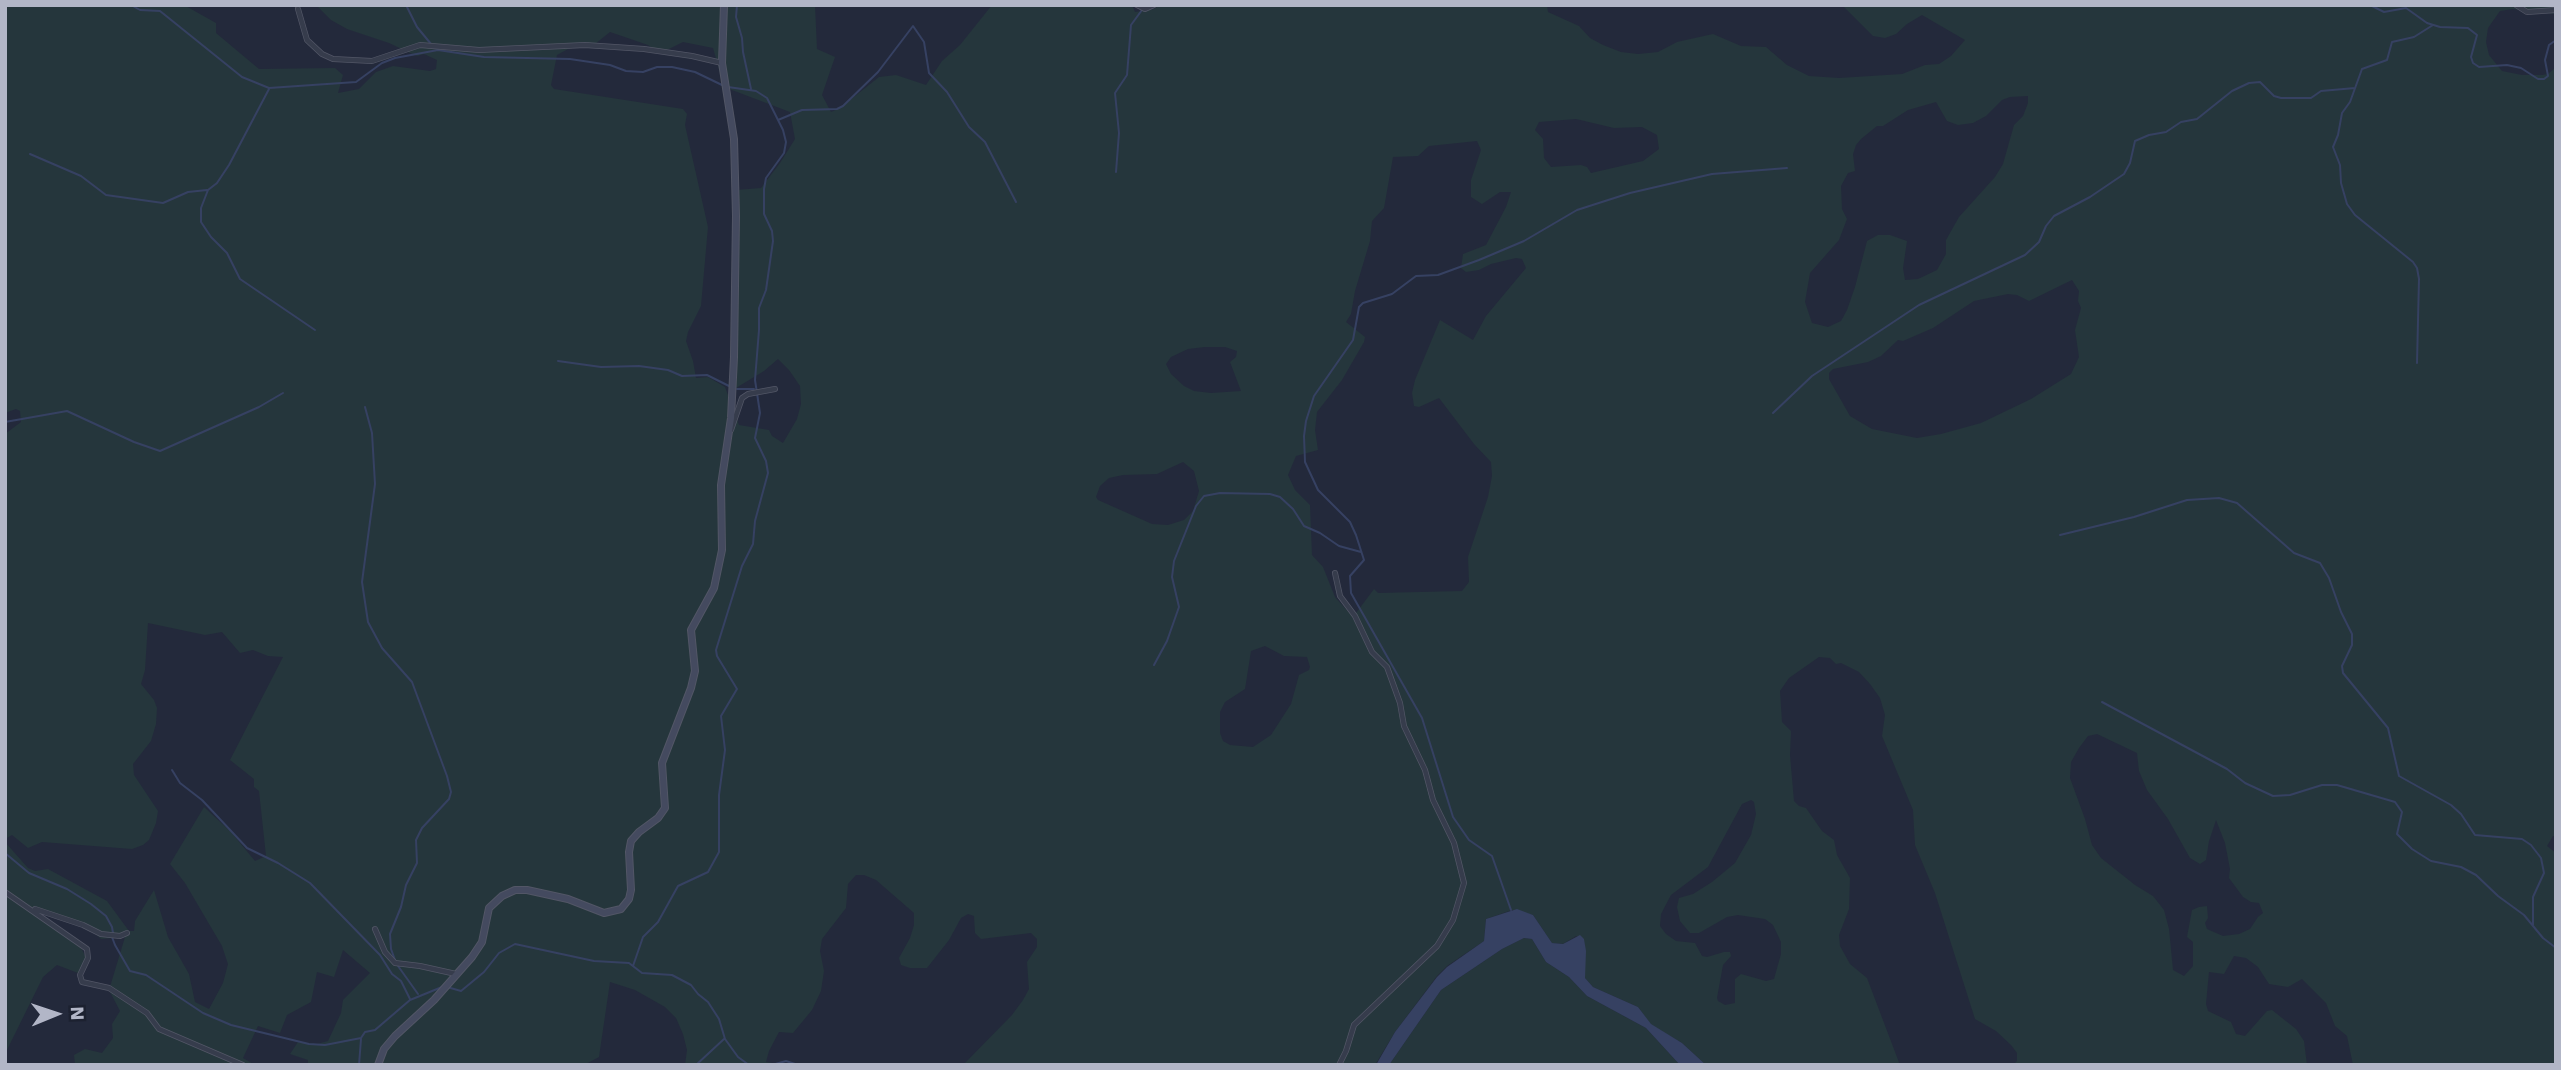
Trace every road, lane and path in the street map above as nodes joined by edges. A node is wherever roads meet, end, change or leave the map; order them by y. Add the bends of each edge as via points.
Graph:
1 (724, 5) edge
2 (1137, 5) edge
3 (1154, 5) edge
4 (2516, 5) edge
5 (298, 9) dead end
6 (2556, 10) edge
7 (722, 63) junction
8 (775, 389) dead end
9 (729, 436) junction
10 (1335, 573) dead end
11 (5, 892) edge
12 (32, 908) junction
13 (375, 929) dead end
14 (127, 933) dead end
15 (457, 974) junction
16 (243, 1065) edge
17 (378, 1065) edge
18 (1339, 1065) edge

1 - 7 main road
2 - 3 street via 1145,9
4 - 6 street via 2527,12
5 - 7 street via 313,47 344,60 372,61 420,45 479,50 585,45 644,49
7 - 9 main road via 735,154
8 - 9 street via 742,398
9 - 15 main road via 721,485 719,574 691,630 695,671 662,763 665,808 629,847 629,899 609,914 541,891 509,892 489,908 482,942
10 - 18 street via 1340,596 1372,652 1387,667 1404,726 1454,843 1464,883 1453,920 1437,946 1354,1026
11 - 12 street
12 - 14 street via 101,934
12 - 16 street via 87,949 82,982 109,988 147,1013 159,1028
13 - 15 street via 395,963
15 - 17 main road via 395,1036

